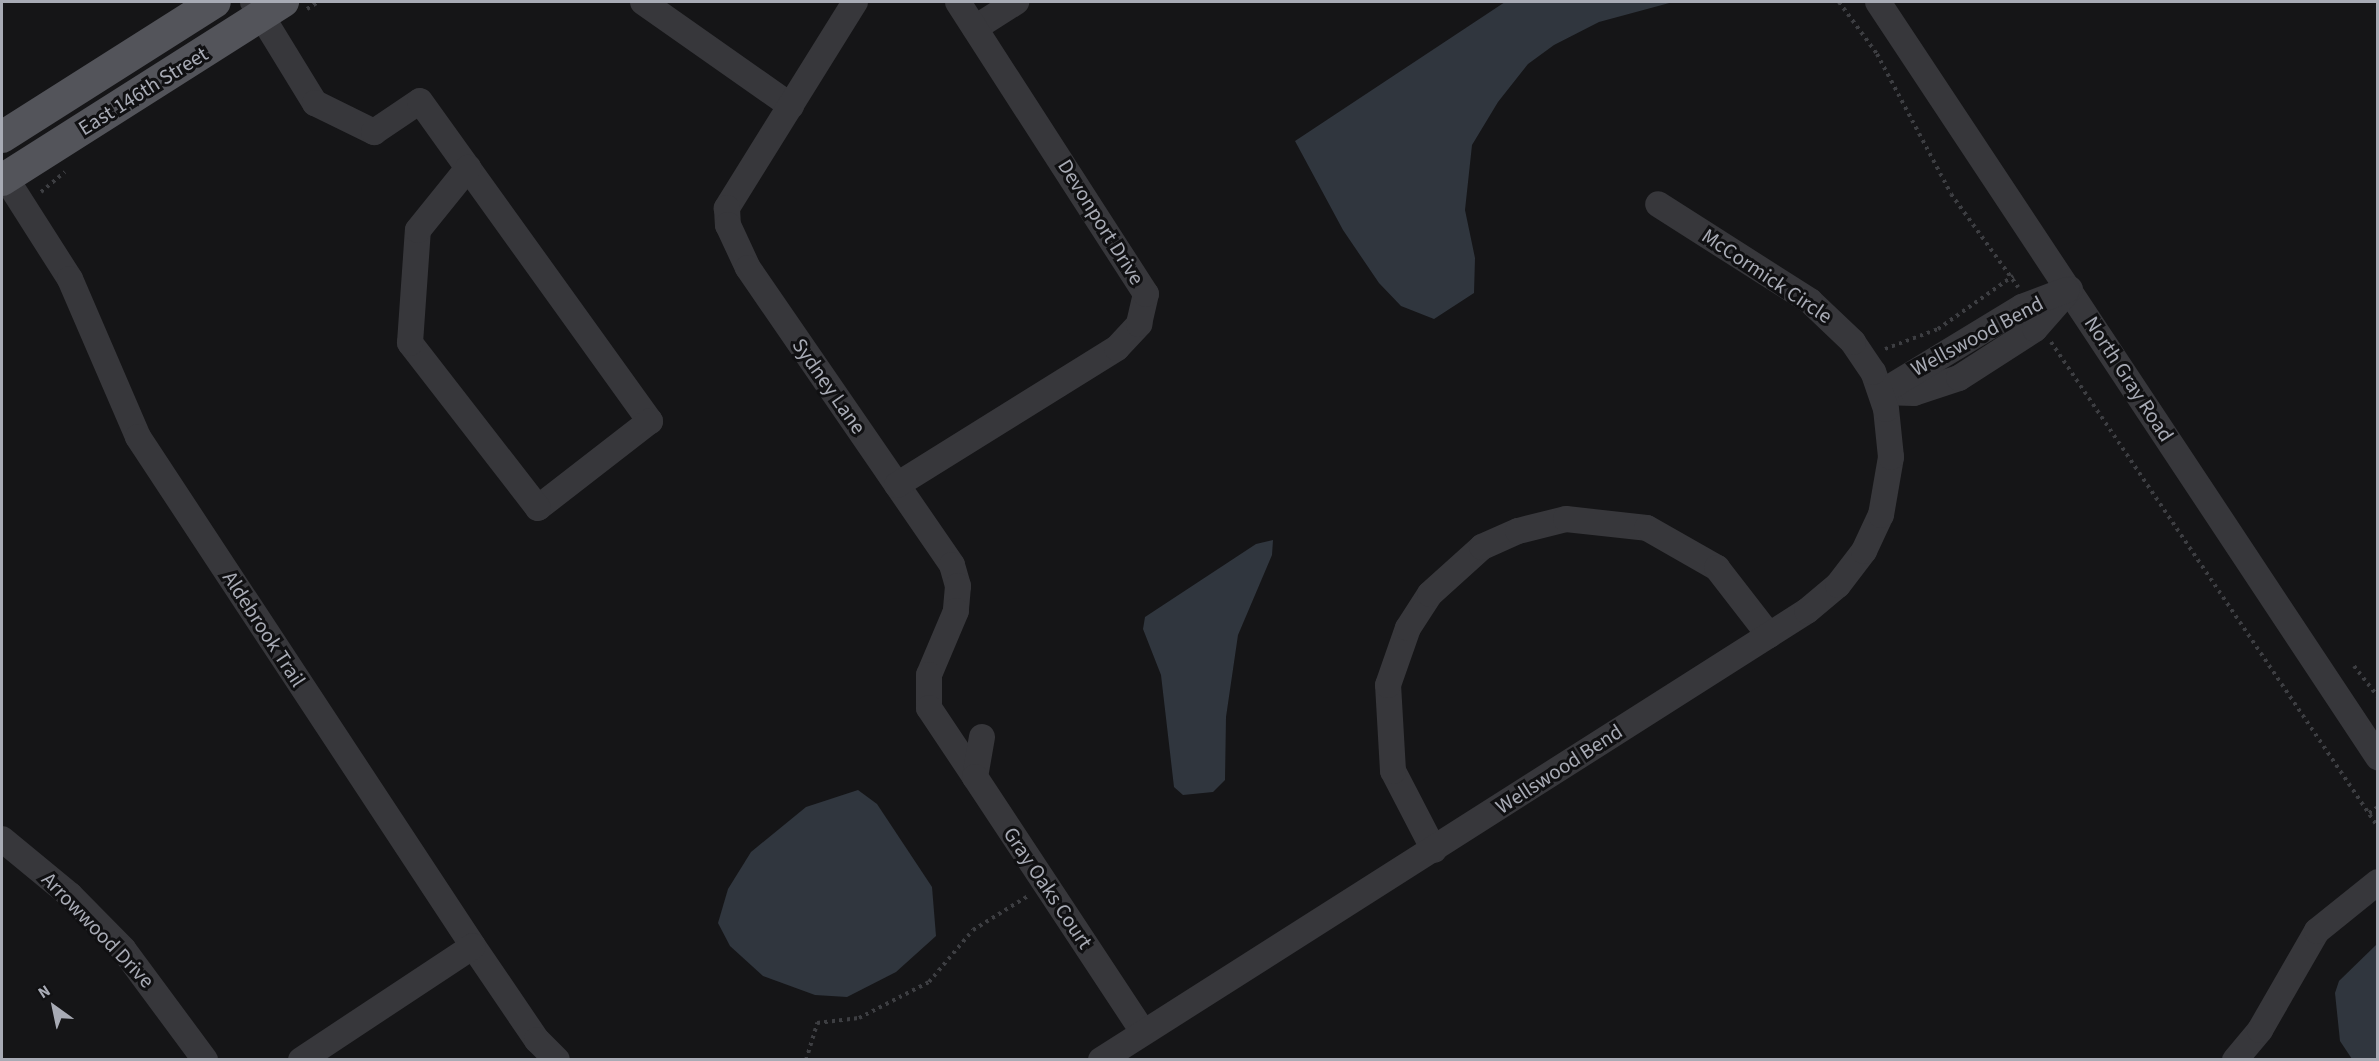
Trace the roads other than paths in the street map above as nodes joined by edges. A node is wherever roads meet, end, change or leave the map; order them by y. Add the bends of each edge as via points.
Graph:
1 (215, 2) edge
2 (643, 2) edge
3 (855, 2) edge
4 (958, 2) edge
5 (1016, 2) edge
6 (1878, 2) edge
7 (266, 6) edge
8 (975, 28) junction
9 (790, 106) junction
10 (2, 137) edge
11 (468, 168) junction
12 (3, 178) edge
13 (1658, 204) dead end
14 (2070, 290) junction
15 (1882, 392) junction
16 (897, 485) junction
17 (1769, 635) junction
18 (982, 737) dead end
19 (2378, 757) edge
20 (975, 777) junction
21 (2, 839) edge
22 (1434, 850) junction
23 (2378, 882) edge
24 (473, 946) junction
25 (1143, 1032) junction
26 (205, 1059) edge
27 (301, 1059) edge
28 (557, 1059) edge
29 (1101, 1059) edge
30 (2235, 1059) edge

1 - 10 main road, East 146th Street
2 - 9 street
3 - 9 street, Sydney Lane
4 - 8 street, Devonport Drive
5 - 8 street
6 - 14 street, North Gray Road
7 - 11 street via 315,103 374,132 420,101
7 - 12 main road, East 146th Street
8 - 16 street, Devonport Drive via 1146,294 1139,324 1117,348
9 - 16 street, Sydney Lane via 727,208 728,225 748,268
11 - 11 street via 650,421 538,508 411,343 418,230
12 - 24 street, Aldebrook Trail via 70,279 138,437
13 - 15 street, McCormick Circle via 1818,308 1853,342
14 - 15 street, Wellswood Bend via 2034,314
14 - 19 street, North Gray Road
15 - 17 street, Wellswood Bend via 1891,457 1874,533 1838,585
16 - 20 street, Sydney Lane via 952,565 958,586 956,611 929,675 929,708
17 - 22 street, Wellswood Bend
17 - 22 street via 1717,568 1647,528 1566,519 1518,531 1482,547 1430,594 1408,628 1388,685 1393,771
18 - 20 street
20 - 25 street, Gray Oaks Court
21 - 26 street, Arrowwood Drive via 70,895 123,949
22 - 25 street, Wellswood Bend
23 - 30 street via 2317,931 2260,1030
24 - 27 street
24 - 28 street, Aldebrook Trail via 537,1040
25 - 29 street, Wellswood Bend

